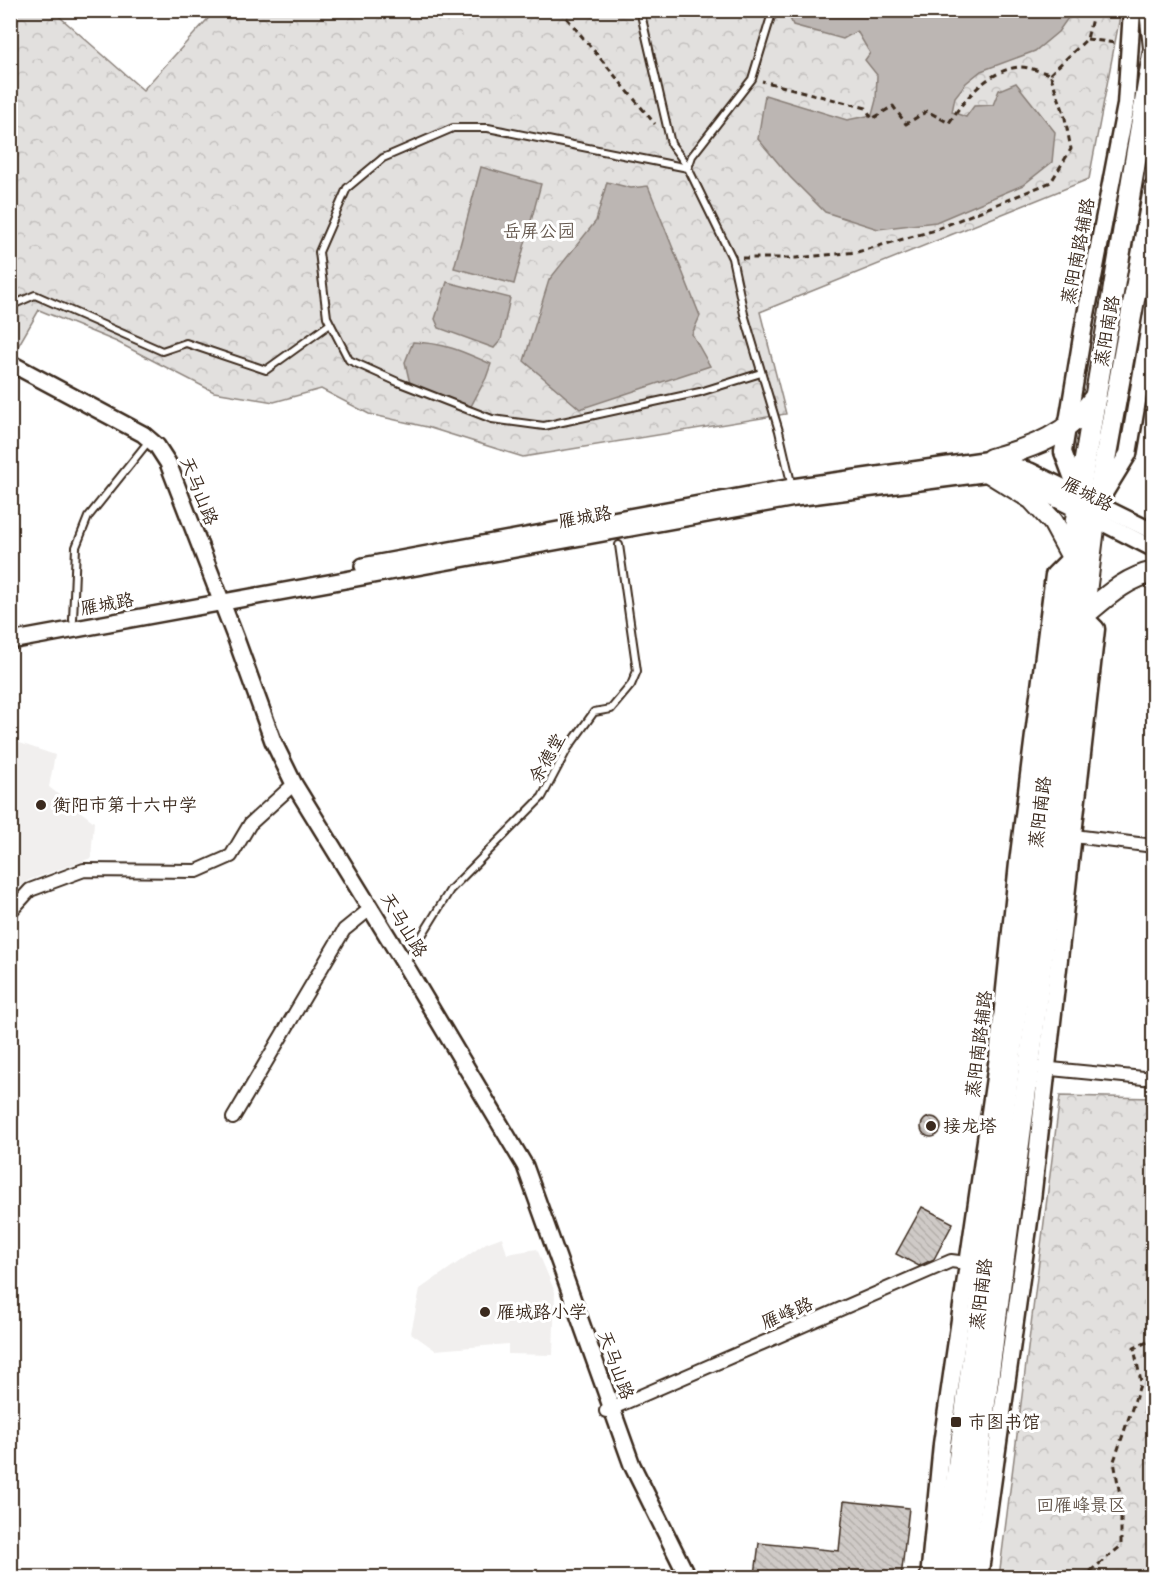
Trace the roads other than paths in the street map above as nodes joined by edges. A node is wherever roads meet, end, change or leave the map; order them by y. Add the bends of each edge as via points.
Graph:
1 (640, 10) edge
2 (774, 10) edge
3 (1132, 10) edge
4 (1150, 10) edge
5 (1154, 48) edge
6 (688, 168) junction
7 (1154, 189) edge
8 (1154, 302) edge
9 (10, 306) edge
10 (330, 324) junction
11 (10, 363) edge
12 (761, 373) junction
13 (10, 374) edge
14 (1096, 395) junction
15 (1067, 428) junction
16 (144, 447) junction
17 (991, 466) junction
18 (792, 487) junction
19 (1078, 503) junction
20 (1096, 512) junction
21 (1154, 532) edge
22 (619, 546) dead end
23 (1154, 549) edge
24 (1072, 556) junction
25 (1154, 572) edge
26 (215, 599) junction
27 (1083, 616) junction
28 (73, 620) junction
29 (10, 631) edge
30 (10, 641) edge
31 (291, 786) junction
32 (1065, 835) junction
33 (1154, 846) edge
34 (10, 912) edge
35 (365, 913) junction
36 (404, 963) junction
37 (1038, 1068) junction
38 (1154, 1079) edge
39 (232, 1118) dead end
40 (977, 1264) junction
41 (608, 1410) junction
42 (681, 1578) edge
43 (688, 1578) edge
44 (730, 1578) edge
45 (746, 1578) edge
46 (929, 1578) edge
47 (944, 1578) edge
48 (962, 1578) edge
49 (979, 1578) edge

1 - 6 lane via 671,144
2 - 6 lane via 752,79 692,156
3 - 15 main road, 蒸阳南路辅路 via 1126,105
4 - 5 main road, 蒸阳南路
5 - 14 main road, 蒸阳南路
6 - 10 lane via 489,128 453,128 383,158 346,188 319,252
6 - 12 lane via 732,258
7 - 20 main road, 蒸阳南路
8 - 20 main road via 1128,454
9 - 10 lane via 34,295 162,351 186,343 266,370
10 - 12 lane via 349,360 492,419 544,426 700,392
11 - 26 street, 天马山路 via 143,434 157,446 168,463
12 - 18 lane
13 - 16 street, 天马山路
14 - 15 main road
14 - 19 main road, 蒸阳南路
15 - 17 main road
15 - 19 main road, 蒸阳南路辅路 via 1063,452
16 - 26 street, 天马山路 via 161,470
16 - 28 lane via 88,517 76,547
17 - 18 street, 雁城路
17 - 19 street, 雁城路 via 1030,471
17 - 24 main road via 1053,522
17 - 26 street, 雁城路
18 - 26 street, 雁城路
19 - 20 street, 雁城路
19 - 24 main road, 蒸阳南路
20 - 21 street, 雁城路
20 - 23 street, 雁城路
20 - 27 main road, 蒸阳南路
22 - 36 lane, 余德堂 via 637,671 631,685 611,709 594,712 568,748 542,797 450,890
24 - 40 main road, 蒸阳南路
25 - 27 main road via 1119,586
26 - 28 street, 雁城路
26 - 30 street, 雁城路
26 - 31 street, 天马山路
27 - 32 main road, 蒸阳南路
28 - 29 street, 雁城路
31 - 34 street via 250,824 231,856 197,871 84,870 30,890
31 - 35 street, 天马山路
31 - 36 street, 天马山路
32 - 33 street
32 - 37 main road, 蒸阳南路
35 - 39 street via 344,930
35 - 41 street, 天马山路 via 519,1169
36 - 41 street, 天马山路 via 525,1166
37 - 38 street
37 - 48 main road, 蒸阳南路
37 - 49 main road via 1032,1200
40 - 41 street, 雁峰路 via 951,1261
40 - 46 main road via 942,1444
40 - 47 main road, 蒸阳南路
41 - 42 street, 天马山路 via 627,1470
41 - 43 street, 天马山路
44 - 45 lane

